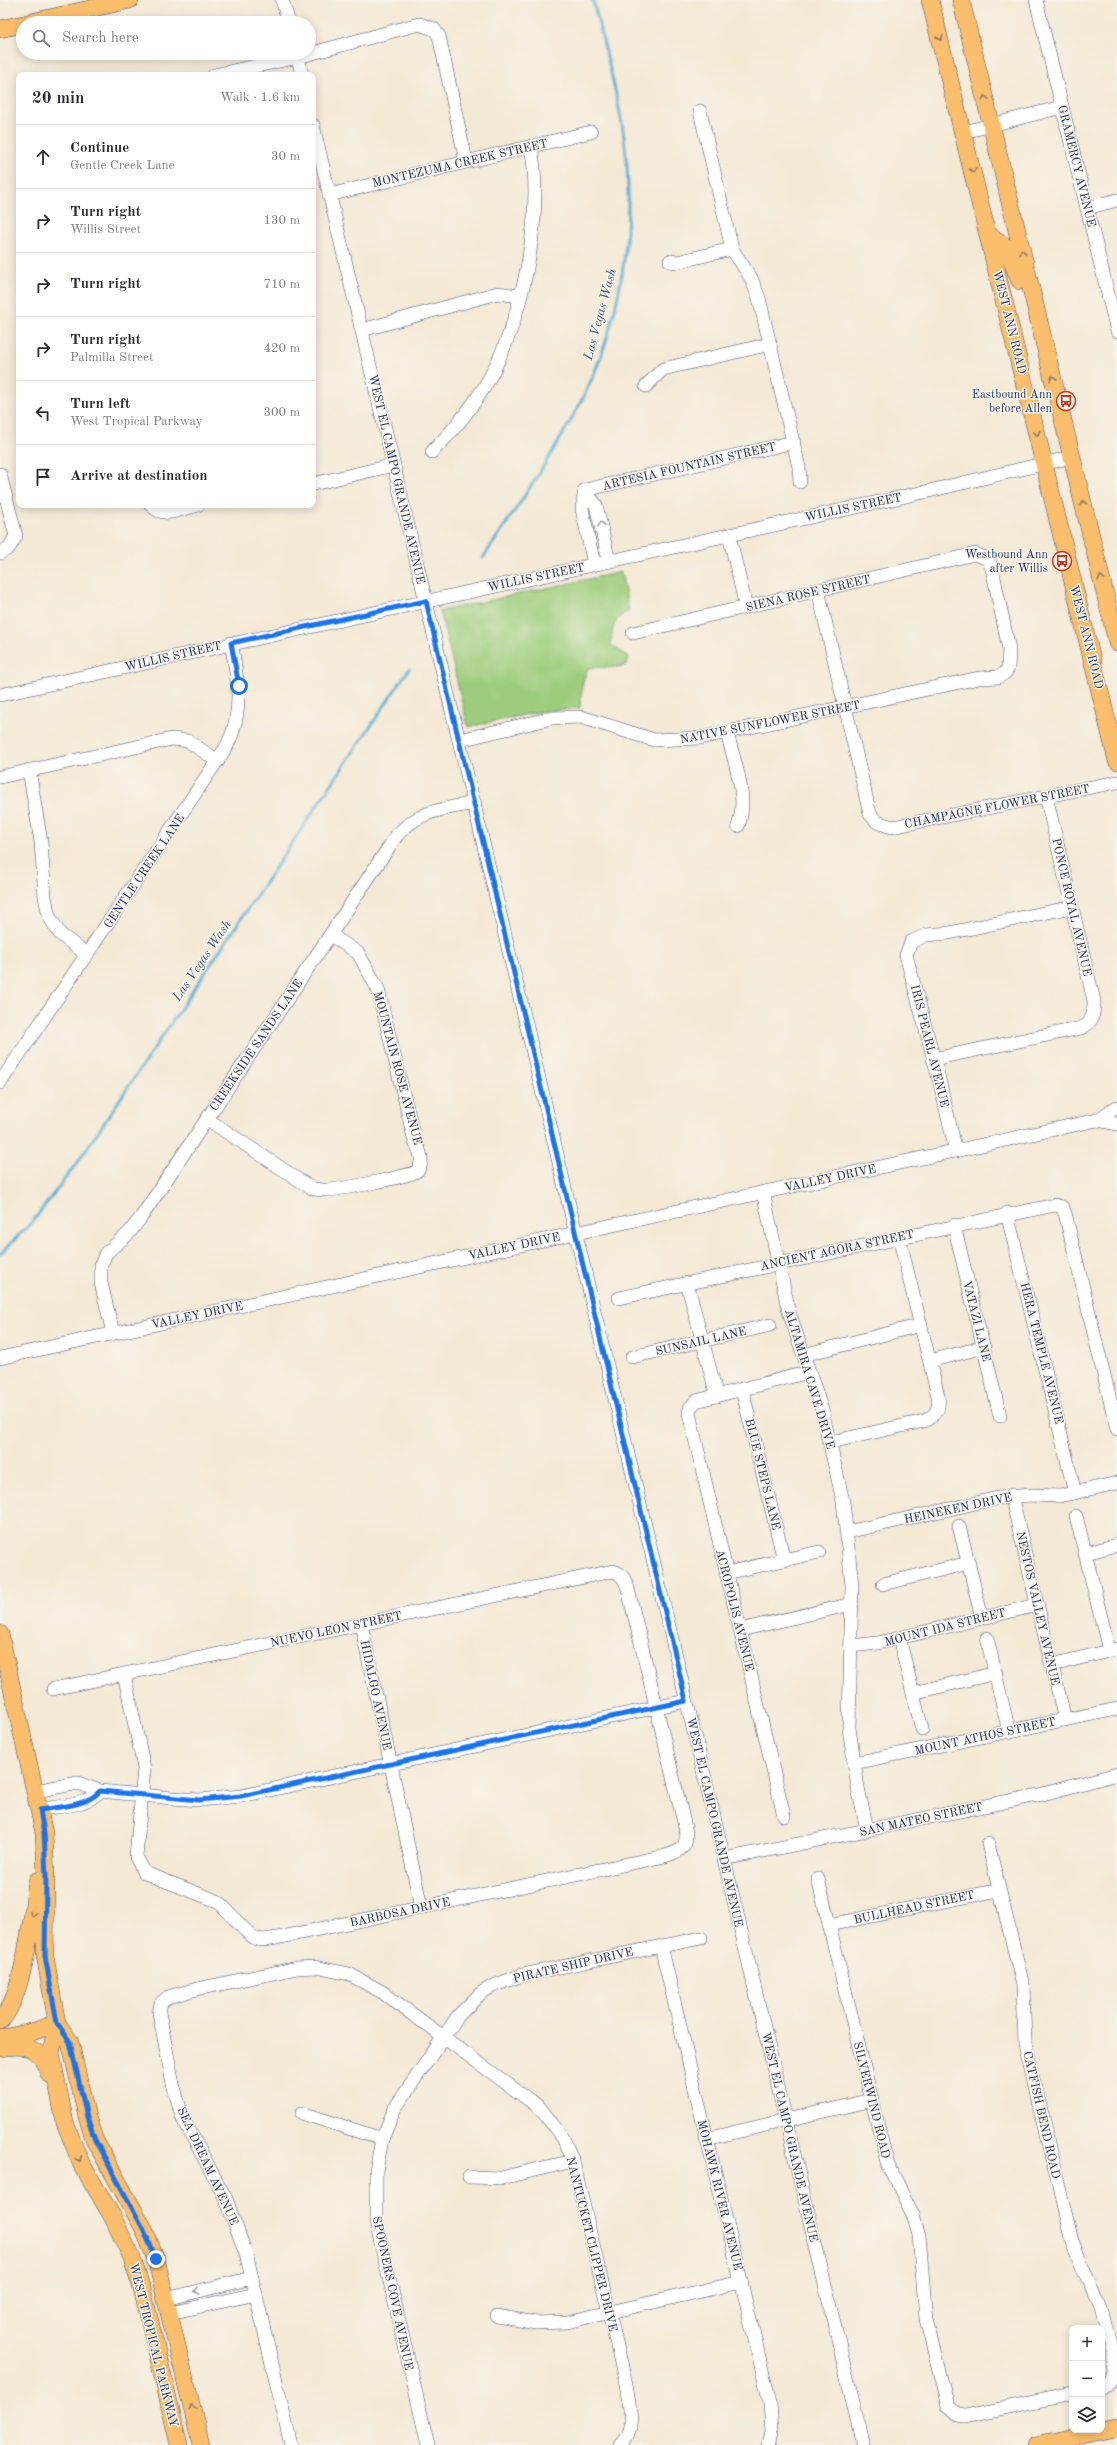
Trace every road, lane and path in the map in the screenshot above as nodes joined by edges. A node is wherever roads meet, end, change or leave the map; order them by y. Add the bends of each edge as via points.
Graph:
1 (130, 0) edge
2 (282, 0) edge
3 (930, 0) edge
4 (961, 0) edge
5 (1036, 0) edge
6 (58, 16) edge
7 (287, 16) edge
8 (16, 26) edge
9 (0, 29) edge
10 (316, 50) edge
11 (276, 60) edge
12 (298, 60) edge
13 (226, 72) edge
14 (301, 72) edge
15 (1062, 107) junction
16 (700, 111) dead end
17 (991, 125) junction
18 (591, 132) dead end
19 (964, 132) junction
20 (316, 138) edge
21 (531, 146) junction
22 (466, 161) junction
23 (329, 195) junction
24 (1117, 200) edge
25 (1087, 208) junction
26 (989, 235) junction
27 (732, 249) junction
28 (670, 261) dead end
29 (520, 296) junction
30 (362, 330) junction
31 (1117, 331) edge
32 (1044, 343) junction
33 (770, 344) junction
34 (646, 386) dead end
35 (794, 442) junction
36 (432, 452) dead end
37 (1072, 457) junction
38 (1045, 463) junction
39 (394, 465) junction
40 (0, 474) edge
41 (800, 482) dead end
42 (316, 483) edge
43 (585, 490) junction
44 (154, 508) edge
45 (188, 508) edge
46 (729, 534) junction
47 (0, 553) edge
48 (610, 561) junction
49 (594, 564) junction
50 (818, 590) junction
51 (426, 601) junction
52 (746, 607) junction
53 (633, 633) dead end
54 (231, 643) junction
55 (1117, 643) edge
56 (1008, 668) joint
57 (0, 695) edge
58 (846, 706) junction
59 (727, 733) junction
60 (460, 740) junction
61 (218, 761) junction
62 (1117, 761) edge
63 (29, 770) junction
64 (0, 777) edge
65 (1117, 782) edge
66 (1046, 796) junction
67 (475, 803) junction
68 (738, 826) dead end
69 (1072, 907) junction
70 (331, 935) junction
71 (87, 955) junction
72 (933, 1059) junction
73 (0, 1083) edge
74 (1117, 1107) edge
75 (207, 1119) junction
76 (1097, 1120) junction
77 (1117, 1124) edge
78 (956, 1151) junction
79 (764, 1192) junction
80 (1007, 1213) junction
81 (954, 1225) junction
82 (575, 1233) junction
83 (899, 1237) junction
84 (778, 1262) junction
85 (687, 1283) junction
86 (619, 1298) dead end
87 (770, 1325) dead end
88 (921, 1325) junction
89 (113, 1333) junction
90 (702, 1341) junction
91 (984, 1347) junction
92 (803, 1355) junction
93 (632, 1357) dead end
94 (0, 1358) edge
95 (930, 1361) junction
96 (809, 1372) junction
97 (742, 1389) junction
98 (717, 1396) junction
99 (1000, 1416) dead end
100 (1117, 1429) edge
101 (831, 1442) junction
102 (1117, 1483) edge
103 (1076, 1493) junction
104 (1011, 1495) junction
105 (1076, 1516) dead end
106 (959, 1526) dead end
107 (847, 1532) junction
108 (1117, 1545) edge
109 (819, 1552) dead end
110 (1086, 1553) junction
111 (784, 1560) junction
112 (969, 1563) junction
113 (726, 1573) junction
114 (882, 1584) dead end
115 (852, 1604) junction
116 (1037, 1605) junction
117 (982, 1618) junction
118 (361, 1624) junction
119 (740, 1630) junction
120 (0, 1634) edge
121 (899, 1638) junction
122 (987, 1638) dead end
123 (851, 1646) junction
124 (1113, 1650) edge
125 (3, 1664) edge
126 (1052, 1665) junction
127 (996, 1673) junction
128 (124, 1674) junction
129 (53, 1689) dead end
130 (913, 1693) junction
131 (686, 1701) junction
132 (656, 1708) junction
133 (1117, 1709) edge
134 (1065, 1720) junction
135 (922, 1729) dead end
136 (1009, 1732) junction
137 (854, 1763) junction
138 (391, 1764) junction
139 (1117, 1774) edge
140 (71, 1785) junction
141 (36, 1791) junction
142 (100, 1791) junction
143 (142, 1794) junction
144 (74, 1804) junction
145 (40, 1810) junction
146 (784, 1816) dead end
147 (867, 1829) junction
148 (44, 1833) junction
149 (988, 1844) dead end
150 (724, 1860) junction
151 (818, 1879) dead end
152 (999, 1890) junction
153 (421, 1907) junction
154 (829, 1925) junction
155 (701, 1938) dead end
156 (661, 1946) junction
157 (162, 2003) joint
158 (0, 2021) edge
159 (57, 2023) junction
160 (0, 2029) edge
161 (444, 2037) junction
162 (0, 2039) edge
163 (0, 2048) edge
164 (872, 2100) junction
165 (302, 2113) dead end
166 (786, 2120) junction
167 (65, 2123) junction
168 (382, 2139) junction
169 (706, 2139) junction
170 (573, 2161) junction
171 (469, 2177) dead end
172 (252, 2278) junction
173 (741, 2282) junction
174 (217, 2286) junction
175 (256, 2294) junction
176 (221, 2301) junction
177 (168, 2306) junction
178 (148, 2311) junction
179 (610, 2312) junction
180 (497, 2316) dead end
181 (1107, 2384) edge
182 (1069, 2395) edge
183 (1117, 2428) edge
184 (769, 2444) edge
185 (179, 2445) edge
186 (201, 2445) edge
187 (291, 2445) edge
188 (428, 2445) edge
189 (620, 2445) edge
190 (863, 2445) edge
191 (1036, 2445) edge

1 - 6 main road
2 - 7 street
3 -> 19 main road, WEST ANN ROAD
17 -> 4 main road
5 - 15 street, GRAMERCY AVENUE
8 - 9 main road
10 - 22 street via 419,24 434,29 440,40
11 - 13 street
12 - 14 street
15 - 17 street
15 - 25 street, GRAMERCY AVENUE
16 - 27 street
17 - 19 street
32 -> 17 main road
18 - 21 street, MONTEZUMA CREEK STREET
19 -> 26 main road, WEST ANN ROAD
20 - 23 street, WEST EL CAMPO GRANDE AVENUE
21 - 22 street, MONTEZUMA CREEK STREET
21 - 29 street via 535,169 533,222
22 - 23 street, MONTEZUMA CREEK STREET
23 - 30 street, WEST EL CAMPO GRANDE AVENUE
24 - 25 street
25 - 31 street, GRAMERCY AVENUE
26 - 32 main road via 1000,241 1008,252
26 -> 38 main road, WEST ANN ROAD
27 - 28 street via 677,262
27 - 33 street via 751,278 759,298
29 - 30 street via 498,293
29 - 36 street via 506,342 485,386 446,438
30 - 39 street, WEST EL CAMPO GRANDE AVENUE
37 -> 32 main road
33 - 34 street via 663,369
33 - 35 street
35 - 41 street
35 - 43 street, ARTESIA FOUNTAIN STREET
37 - 38 street, WILLIS STREET
55 -> 37 main road
38 - 46 street, WILLIS STREET
38 - 62 main road, WEST ANN ROAD
39 - 42 street
39 - 51 street, WEST EL CAMPO GRANDE AVENUE
40 - 47 street via 16,536 4,552
48 -> 43 street via 596,505
43 - 49 street via 582,509
44 - 45 street via 170,513
46 - 48 street, WILLIS STREET
46 - 52 street
48 - 49 street, WILLIS STREET
49 - 51 street, WILLIS STREET
50 - 52 street, SIENA ROSE STREET
50 - 56 street, SIENA ROSE STREET via 967,554 981,556 988,559 992,568 1009,649
50 - 58 street
51 - 54 street, WILLIS STREET
51 - 60 street, WEST EL CAMPO GRANDE AVENUE
52 - 53 street, SIENA ROSE STREET
54 - 57 street, WILLIS STREET
54 - 61 street, GENTLE CREEK LANE via 239,686 238,714 234,731
56 - 58 street, NATIVE SUNFLOWER STREET via 998,677 979,678
58 - 59 street, NATIVE SUNFLOWER STREET
58 - 66 street, CHAMPAGNE FLOWER STREET via 870,814 877,822 892,826
59 - 60 street, NATIVE SUNFLOWER STREET via 683,740 654,740 581,717 567,717 532,722
59 - 68 street via 742,803
60 - 67 street, WEST EL CAMPO GRANDE AVENUE
61 - 63 street via 188,741 172,739
61 - 71 street, GENTLE CREEK LANE
63 - 64 street
63 - 71 street via 42,842 45,897 49,916 63,937
65 - 66 street, CHAMPAGNE FLOWER STREET
66 - 69 street, PONCE ROYAL AVENUE
67 - 70 street, CREEKSIDE SANDS LANE via 427,813 406,826 397,835
67 - 82 street, WEST EL CAMPO GRANDE AVENUE
69 - 72 street, PONCE ROYAL AVENUE via 1094,1001 1092,1018 1088,1025
69 - 72 street, IRIS PEARL AVENUE via 949,934 926,935 911,942 906,955
70 - 75 street, CREEKSIDE SANDS LANE
70 - 75 street, MOUNTAIN ROSE AVENUE via 358,954 378,989 420,1151 421,1164 416,1171 404,1178 337,1189 311,1188
71 - 73 street, GENTLE CREEK LANE
72 - 78 street, IRIS PEARL AVENUE
74 - 76 street, VALLEY DRIVE
75 - 89 street, CREEKSIDE SANDS LANE via 142,1216 130,1232 112,1246 101,1265 101,1283
76 - 77 street, VALLEY DRIVE
76 - 78 street, VALLEY DRIVE
78 - 79 street, VALLEY DRIVE
79 - 82 street, VALLEY DRIVE
79 - 84 street, ALTAMIRA CAVE DRIVE
80 - 81 street, ANCIENT AGORA STREET
80 - 100 street, ANCIENT AGORA STREET via 1055,1205 1062,1207
80 - 103 street, HERA TEMPLE AVENUE
81 - 83 street, ANCIENT AGORA STREET
81 - 91 street, VATAZI LANE
82 - 89 street, VALLEY DRIVE
82 - 131 street, WEST EL CAMPO GRANDE AVENUE
83 - 84 street, ANCIENT AGORA STREET
83 - 88 street
84 - 85 street, ANCIENT AGORA STREET
84 - 92 street, ALTAMIRA CAVE DRIVE via 789,1312
85 - 86 street, ANCIENT AGORA STREET
85 - 90 street
87 - 90 street, SUNSAIL LANE
88 - 92 street
88 - 95 street
89 - 94 street, VALLEY DRIVE
90 - 93 street, SUNSAIL LANE
90 - 98 street
91 - 95 street
91 - 99 street, VATAZI LANE
92 - 96 street, ALTAMIRA CAVE DRIVE
95 - 101 street via 938,1396 938,1409 935,1415 924,1421
96 - 97 street
96 - 101 street, ALTAMIRA CAVE DRIVE
97 - 98 street
97 - 111 street, BLUE STEPS LANE
98 - 113 street, ACROPOLIS AVENUE via 692,1404 689,1413
101 - 107 street, ALTAMIRA CAVE DRIVE
102 - 103 street, HEINEKEN DRIVE
103 - 104 street, HEINEKEN DRIVE via 1060,1496
104 - 107 street, HEINEKEN DRIVE
104 - 116 street, NESTOS VALLEY AVENUE
105 - 110 street
106 - 112 street
107 - 115 street, ALTAMIRA CAVE DRIVE
108 - 110 street
109 - 111 street
110 - 124 street
111 - 113 street
112 - 114 street
112 - 117 street
113 - 119 street, ACROPOLIS AVENUE
115 - 119 street
115 - 123 street, ALTAMIRA CAVE DRIVE
116 - 117 street, MOUNT IDA STREET
116 - 126 street, NESTOS VALLEY AVENUE
117 - 121 street, MOUNT IDA STREET
118 - 128 street, NUEVO LEON STREET
118 - 132 street, NUEVO LEON STREET via 606,1572 619,1573 628,1589
118 - 138 street, HIDALGO AVENUE
119 - 146 street, ACROPOLIS AVENUE
120 - 125 main road, WEST TROPICAL PARKWAY
121 - 123 street, MOUNT IDA STREET
121 - 130 street
122 - 127 street
123 - 137 street, ALTAMIRA CAVE DRIVE via 848,1706
124 - 126 street
125 - 141 main road, WEST TROPICAL PARKWAY
126 - 134 street, NESTOS VALLEY AVENUE
127 - 130 street
127 - 136 street
128 - 129 street, NUEVO LEON STREET
128 - 143 street via 142,1758
130 - 135 street
131 - 132 street
131 - 150 street, WEST EL CAMPO GRANDE AVENUE
132 - 138 street
132 - 153 street, BARBOSA DRIVE via 684,1823 686,1842 683,1848 677,1853 665,1856
133 - 134 street, MOUNT ATHOS STREET
134 - 136 street, MOUNT ATHOS STREET
136 - 137 street, MOUNT ATHOS STREET
137 - 147 street, ALTAMIRA CAVE DRIVE
138 - 143 street via 220,1799 192,1800
138 - 153 street, HIDALGO AVENUE
139 - 147 street, SAN MATEO STREET via 1043,1794
140 - 141 street
140 - 142 street via 84,1784
140 - 144 street
141 - 145 main road, WEST TROPICAL PARKWAY
142 - 143 street
142 - 144 street via 88,1801
143 - 153 street, BARBOSA DRIVE via 136,1857 145,1873 217,1901 256,1938 264,1940
144 - 145 street
145 - 148 main road, WEST TROPICAL PARKWAY
147 - 150 street, SAN MATEO STREET
148 -> 158 main road via 30,1936 11,2006
148 - 159 main road, WEST TROPICAL PARKWAY via 45,1956
149 - 152 street, CATFISH BEND ROAD
150 - 166 street, WEST EL CAMPO GRANDE AVENUE
151 - 154 street, SILVERWIND ROAD
152 - 154 street, BULLHEAD STREET
152 - 181 street, CATFISH BEND ROAD via 1023,1985 1027,2056 1072,2240 1106,2328 1115,2367 1115,2374
154 - 164 street, SILVERWIND ROAD
155 - 156 street, PIRATE SHIP DRIVE
156 - 161 street, PIRATE SHIP DRIVE via 522,1975 493,1986 469,2004
156 - 169 street, MOHAWK RIVER AVENUE
157 - 161 street, NANTUCKET CLIPPER DRIVE via 178,1994 272,1972 297,1968 332,1970 366,1981
157 - 172 street, SEA DREAM AVENUE via 159,2013 161,2026 178,2104 226,2199
159 - 160 main road via 41,2020
159 - 162 main road
159 - 167 main road, WEST TROPICAL PARKWAY via 51,2053
159 - 177 main road, WEST TROPICAL PARKWAY via 70,2042 87,2117 95,2140 143,2228 156,2259
161 - 168 street, SPOONERS COVE AVENUE via 404,2093
161 - 170 street, NANTUCKET CLIPPER DRIVE via 540,2108 563,2138
163 - 167 main road via 20,2046 40,2054
164 - 166 street
164 - 182 street, SILVERWIND ROAD via 887,2162 913,2215 919,2235 926,2319 944,2396 952,2411 966,2416
165 - 168 street
166 - 169 street
166 - 190 street, WEST EL CAMPO GRANDE AVENUE
167 -> 178 main road, WEST TROPICAL PARKWAY via 81,2163 132,2258
168 - 188 street, SPOONERS COVE AVENUE via 374,2188 376,2222
169 - 173 street, MOHAWK RIVER AVENUE
170 - 171 street via 501,2178
170 - 179 street, NANTUCKET CLIPPER DRIVE
172 - 174 street
172 - 175 street, SEA DREAM AVENUE
173 - 179 street
173 - 184 street, MOHAWK RIVER AVENUE via 770,2403 772,2432
174 - 176 street
174 -> 177 street
175 - 176 street
175 - 187 street, SEA DREAM AVENUE
176 - 177 street
177 - 178 street
186 -> 177 main road, WEST TROPICAL PARKWAY
178 - 185 main road, WEST TROPICAL PARKWAY
179 - 180 street via 552,2323 536,2323
179 - 189 street, NANTUCKET CLIPPER DRIVE via 626,2384 630,2422 630,2435
183 - 191 main road

